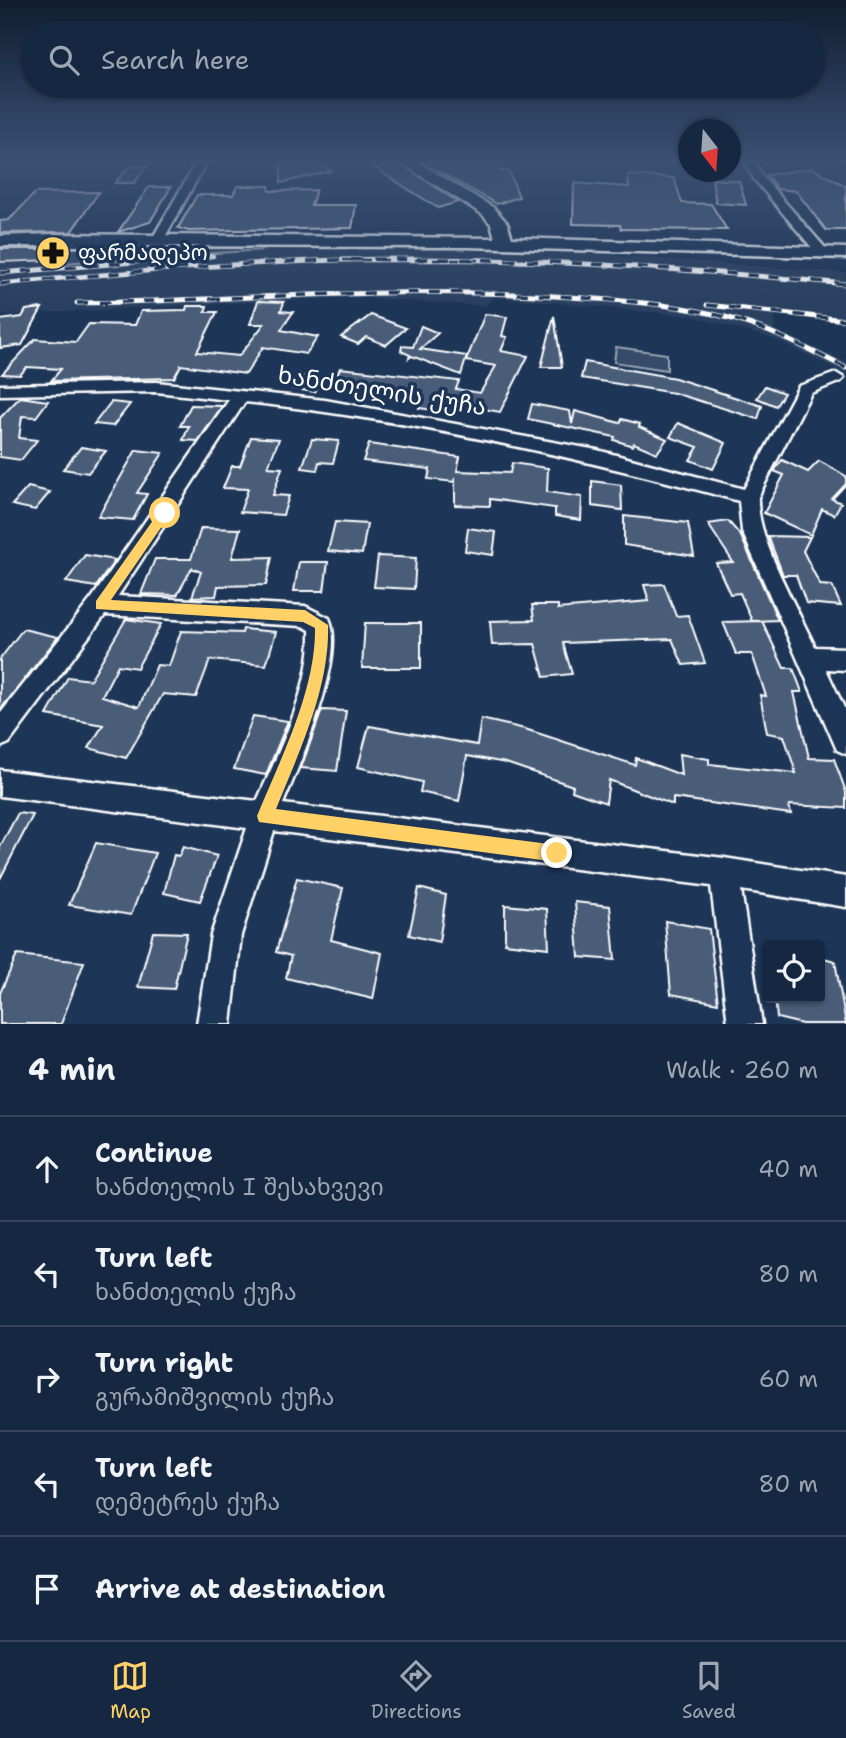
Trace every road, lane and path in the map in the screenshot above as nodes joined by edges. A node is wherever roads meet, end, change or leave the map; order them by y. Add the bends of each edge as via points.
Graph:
1 (175, 209) edge
2 (484, 209) edge
3 (786, 209) edge
4 (158, 239) junction
5 (0, 241) edge
6 (505, 244) junction
7 (822, 253) junction
8 (846, 253) edge
9 (836, 378) dead end
10 (0, 390) edge
11 (242, 395) junction
12 (749, 497) junction
13 (100, 605) junction
14 (810, 657) junction
15 (846, 659) edge
16 (0, 734) edge
17 (846, 741) edge
18 (0, 783) edge
19 (265, 816) junction
20 (724, 873) junction
21 (846, 892) edge
22 (214, 1024) edge
23 (745, 1024) edge

1 - 4 street
2 - 6 main road via 499,223
3 - 7 street
4 - 5 main road
4 - 6 main road
6 - 7 main road
7 - 8 main road
9 - 12 street via 805,390
10 - 11 street, ხანძთელის ქუჩა via 130,386
11 - 12 street, ხანძთელის ქუჩა via 325,405 597,456
11 - 13 street
12 - 14 street via 752,531
13 - 16 street
13 - 19 street via 305,616 321,625 322,646 303,723
14 - 15 street
14 - 17 street
18 - 19 street
19 - 20 street
19 - 22 street via 226,935
20 - 21 street
20 - 23 street

